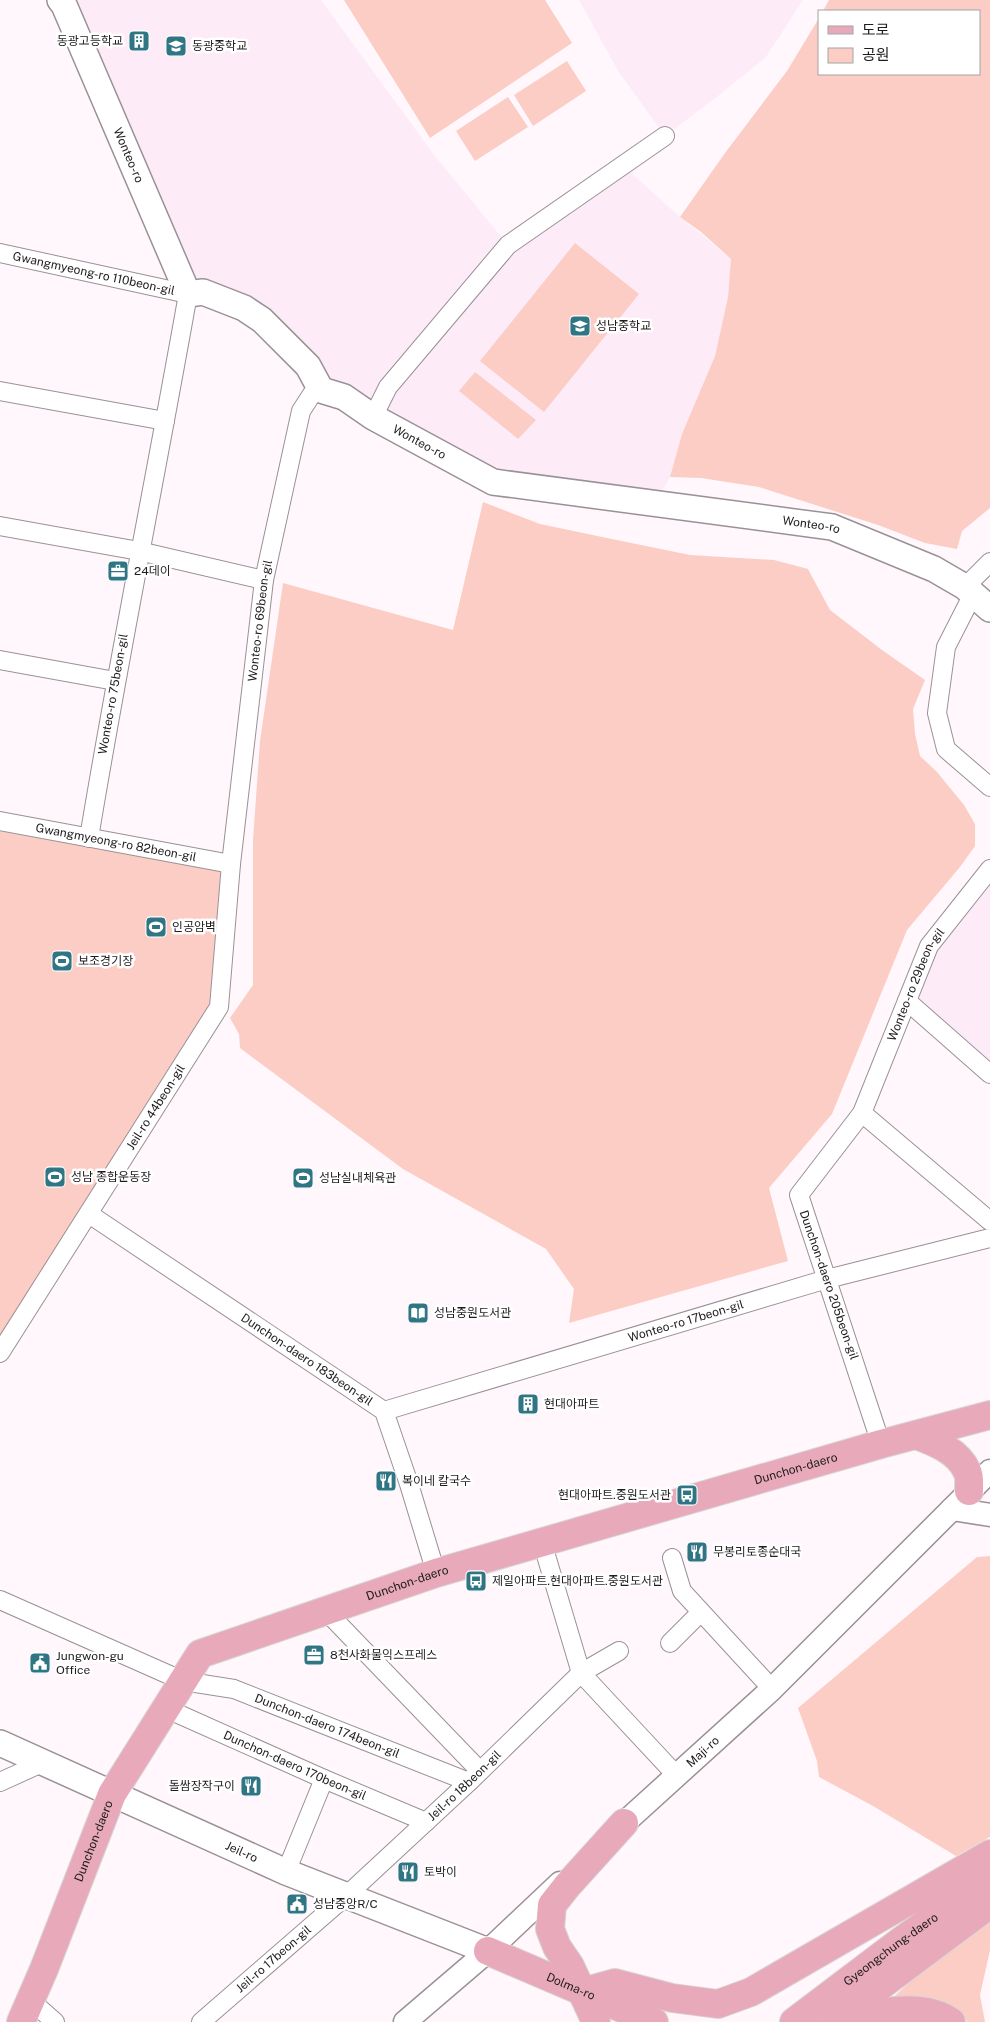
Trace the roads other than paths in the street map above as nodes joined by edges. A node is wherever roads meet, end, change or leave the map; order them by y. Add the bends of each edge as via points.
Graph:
1 (60, 0) edge
2 (666, 136) dead end
3 (0, 253) edge
4 (188, 294) junction
5 (321, 390) junction
6 (0, 391) edge
7 (373, 418) junction
8 (165, 421) junction
9 (0, 526) edge
10 (139, 551) junction
11 (990, 562) edge
12 (264, 580) junction
13 (976, 597) edge
14 (0, 660) edge
15 (115, 681) junction
16 (990, 786) edge
17 (0, 821) edge
18 (88, 838) junction
19 (231, 864) junction
20 (990, 869) edge
21 (907, 1000) junction
22 (990, 1074) edge
23 (862, 1113) junction
24 (89, 1214) junction
25 (990, 1221) edge
26 (990, 1238) edge
27 (827, 1279) junction
28 (0, 1353) edge
29 (384, 1411) junction
30 (990, 1415) edge
31 (916, 1435) junction
32 (882, 1444) junction
33 (990, 1471) edge
34 (961, 1500) junction
35 (990, 1515) edge
36 (542, 1542) junction
37 (672, 1558) dead end
38 (436, 1573) junction
39 (0, 1600) edge
40 (326, 1611) junction
41 (701, 1612) junction
42 (670, 1642) dead end
43 (619, 1651) dead end
44 (581, 1673) junction
45 (183, 1681) junction
46 (772, 1689) junction
47 (165, 1708) junction
48 (0, 1743) edge
49 (44, 1762) junction
50 (676, 1776) junction
51 (475, 1777) junction
52 (324, 1779) junction
53 (1, 1785) edge
54 (112, 1794) junction
55 (426, 1822) junction
56 (624, 1823) junction
57 (990, 1854) edge
58 (286, 1872) junction
59 (990, 1878) edge
60 (346, 1896) junction
61 (990, 1904) edge
62 (488, 1951) junction
63 (583, 1992) junction
64 (26, 2011) edge
65 (55, 2022) edge
66 (201, 2022) edge
67 (405, 2022) edge
68 (596, 2022) edge
69 (654, 2022) edge
70 (794, 2022) edge
71 (832, 2022) edge
72 (849, 2022) edge
73 (951, 2022) edge

1 - 4 main road, Wonteo-ro
2 - 7 street via 508,245 388,387
3 - 4 street, Gwangmyeong-ro 110beon-gil
4 - 5 main road via 203,292 244,308 262,320 308,366
4 - 8 street, Wonteo-ro 75beon-gil
5 - 7 main road, Wonteo-ro via 344,397
5 - 12 street, Wonteo-ro 69beon-gil via 312,394 301,411
6 - 8 street
7 - 13 main road, Wonteo-ro via 493,482 832,527 934,569
8 - 10 street, Wonteo-ro 75beon-gil
9 - 10 street
10 - 12 street
10 - 15 street, Wonteo-ro 75beon-gil
11 - 13 street
12 - 19 street, Wonteo-ro 69beon-gil
13 - 16 street via 946,647 937,713 946,749
14 - 15 street
15 - 18 street, Wonteo-ro 75beon-gil
17 - 18 street, Gwangmyeong-ro 82beon-gil
18 - 19 street, Gwangmyeong-ro 82beon-gil
19 - 24 street, Jeil-ro 44beon-gil via 219,1007
20 - 21 street, Wonteo-ro 29beon-gil via 929,946
21 - 22 street
21 - 23 street, Wonteo-ro 29beon-gil
23 - 25 street
23 - 27 street, Dunchon-daero 205beon-gil via 798,1196
24 - 28 street, Jeil-ro 44beon-gil
24 - 29 street, Dunchon-daero 183beon-gil
26 - 27 street, Wonteo-ro 17beon-gil
27 - 29 street, Wonteo-ro 17beon-gil
27 - 32 street, Dunchon-daero 205beon-gil
29 - 38 street, Dunchon-daero 183beon-gil
30 - 31 main road, Dunchon-daero
31 - 32 main road, Dunchon-daero
31 - 34 main road via 936,1442 956,1456 968,1472
32 - 36 main road, Dunchon-daero
33 - 34 street, Maji-ro
34 - 35 street
34 - 46 street, Maji-ro
36 - 38 main road, Dunchon-daero
36 - 44 street
37 - 41 street via 682,1591
38 - 40 main road, Dunchon-daero
39 - 45 street, Dunchon-daero 174beon-gil
40 - 45 main road, Dunchon-daero via 200,1654
40 - 51 street
41 - 42 street
41 - 46 street
43 - 44 street, Jeil-ro 18beon-gil
44 - 50 street
44 - 51 street, Jeil-ro 18beon-gil
45 - 47 main road, Dunchon-daero
45 - 51 street, Dunchon-daero 174beon-gil via 234,1689
46 - 50 street, Maji-ro
47 - 52 street, Dunchon-daero 170beon-gil
47 - 54 main road, Dunchon-daero
48 - 49 main road, Jeil-ro
49 - 53 street
49 - 54 main road, Jeil-ro
50 - 56 street, Maji-ro
51 - 55 street, Jeil-ro 18beon-gil
52 - 55 street, Dunchon-daero 170beon-gil
52 - 58 street
54 - 58 main road, Jeil-ro
54 - 64 main road, Dunchon-daero
55 - 60 street, Jeil-ro 18beon-gil
56 - 62 street, Maji-ro
56 - 63 main road via 552,1905 550,1929
57 - 63 main road via 751,1992 718,2004 672,1998 615,1983
58 - 60 main road, Jeil-ro
59 - 70 main road, Gyeongchung-daero
60 - 62 main road, Jeil-ro
60 - 66 street, Jeil-ro 17beon-gil
61 - 71 main road, Gyeongchung-daero
62 - 63 main road, Dolma-ro
62 - 67 street, Maji-ro
63 - 68 main road
63 - 69 main road, Dolma-ro
64 - 65 street, Dunchon-daero
72 - 73 main road via 915,2009

